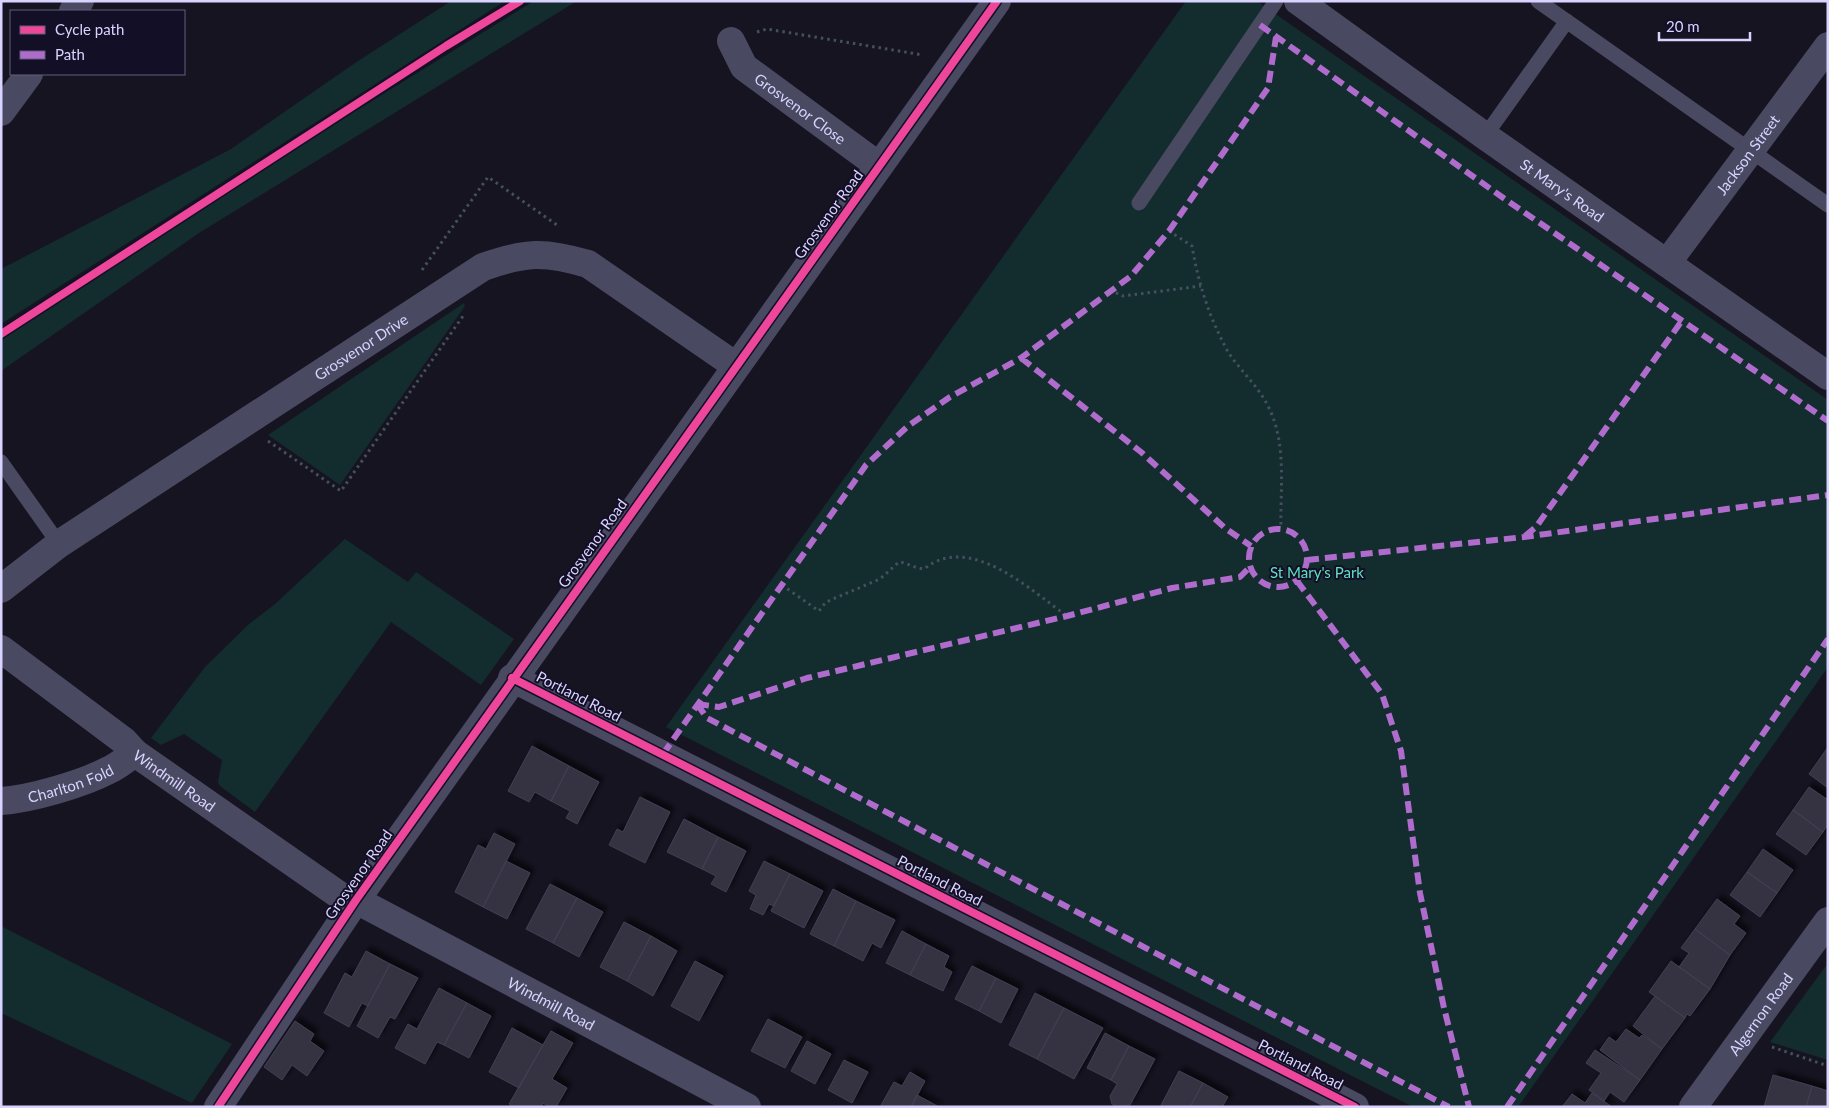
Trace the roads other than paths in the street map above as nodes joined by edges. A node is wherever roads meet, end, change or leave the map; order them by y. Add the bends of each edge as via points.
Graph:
1 (996, 1) edge
2 (1276, 1) edge
3 (1298, 1) edge
4 (1538, 1) edge
5 (1567, 21) junction
6 (731, 41) road end
7 (1828, 46) edge
8 (28, 75) edge
9 (1, 112) edge
10 (1485, 136) junction
11 (1751, 150) junction
12 (879, 166) junction
13 (1139, 203) dead end
14 (1828, 205) edge
15 (1667, 264) junction
16 (736, 366) junction
17 (1828, 376) edge
18 (1, 462) edge
19 (59, 544) junction
20 (1, 589) edge
21 (1, 649) edge
22 (512, 678) junction
23 (135, 753) junction
24 (1, 800) edge
25 (354, 902) junction
26 (1828, 921) edge
27 (218, 1107) edge
28 (747, 1107) edge
29 (1355, 1107) edge
30 (1693, 1107) edge

1 - 12 street, Grosvenor Road
2 - 13 lane
3 - 10 street, St Mary's Road
4 - 5 lane
5 - 10 lane
5 - 11 lane
6 - 12 street, Grosvenor Close via 744,67
7 - 11 street, Jackson Street
8 - 9 street
10 - 15 street, St Mary's Road
11 - 14 lane
11 - 15 street, Jackson Street
12 - 16 street, Grosvenor Road
15 - 17 street, St Mary's Road
16 - 19 street, Grosvenor Drive via 588,264 534,253 508,258 483,267
16 - 22 street, Grosvenor Road
18 - 19 lane
19 - 20 street, Grosvenor Drive
21 - 23 street, Windmill Road via 124,741
22 - 25 street, Grosvenor Road
22 - 29 street, Portland Road
23 - 24 street, Charlton Fold via 111,770 87,780 14,800
23 - 25 street, Windmill Road
25 - 27 street, Grosvenor Road
25 - 28 street, Windmill Road
26 - 30 street, Algernon Road

